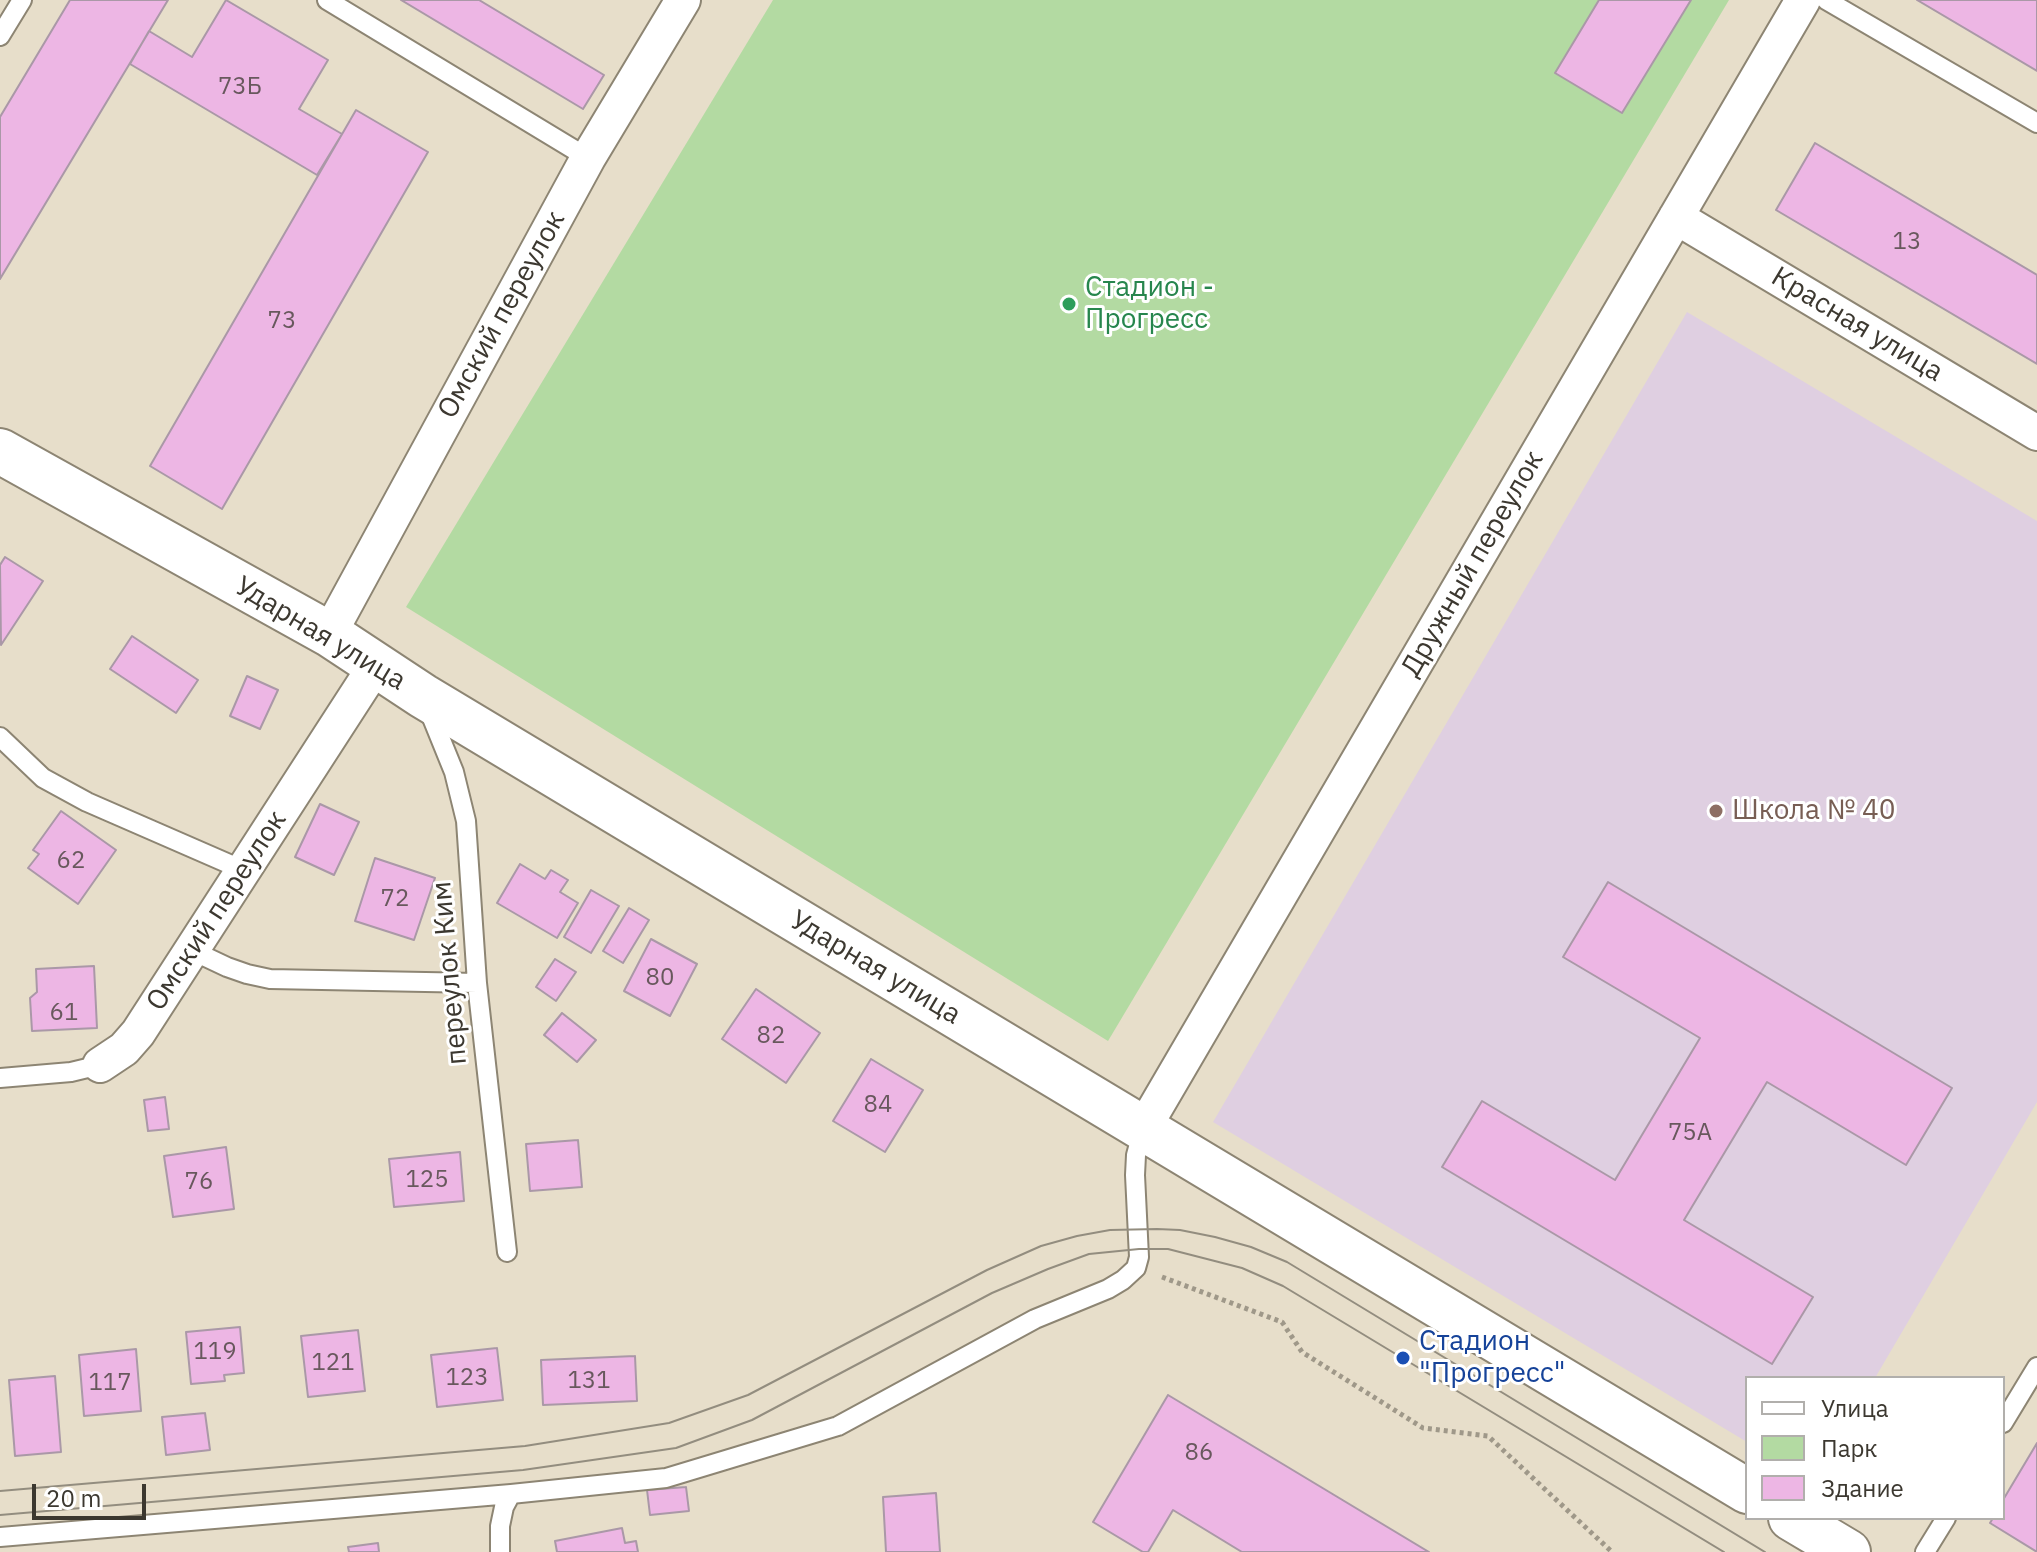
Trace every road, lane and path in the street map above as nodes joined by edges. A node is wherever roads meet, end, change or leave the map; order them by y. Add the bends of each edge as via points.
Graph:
1 (22, 0) edge
2 (327, 0) edge
3 (683, 0) edge
4 (1803, 0) edge
5 (1826, 0) edge
6 (0, 36) edge
7 (2037, 123) edge
8 (588, 158) junction
9 (1676, 217) junction
10 (2037, 433) edge
11 (0, 451) edge
12 (329, 634) junction
13 (376, 665) junction
14 (423, 696) junction
15 (0, 737) edge
16 (243, 870) junction
17 (191, 950) junction
18 (477, 983) junction
19 (100, 1065) joint
20 (0, 1078) edge
21 (1143, 1129) junction
22 (507, 1252) dead end
23 (1136, 1268) junction
24 (2037, 1367) edge
25 (2005, 1420) edge
26 (1745, 1490) edge
27 (511, 1494) junction
28 (1794, 1520) edge
29 (1945, 1520) edge
30 (0, 1537) edge
31 (500, 1552) edge
32 (1612, 1552) edge
33 (1848, 1552) edge
34 (1925, 1552) edge

1 - 6 lane
2 - 8 lane
3 - 8 street, Омский переулок
4 - 9 street, Дружный переулок
5 - 7 lane
8 - 12 street, Омский переулок
9 - 10 street, Красная улица
9 - 21 street, Дружный переулок
11 - 12 street, Ударная улица
12 - 13 street, Ударная улица
13 - 14 street, Ударная улица
13 - 16 street, Омский переулок
14 - 18 lane, переулок Ким via 454,772 466,821
14 - 21 street, Ударная улица
15 - 16 lane via 43,778
16 - 17 street, Омский переулок
17 - 18 lane via 270,979
17 - 19 street, Омский переулок via 138,1033
18 - 22 lane, переулок Ким
19 - 20 lane
21 - 23 lane via 1136,1155
21 - 26 street, Ударная улица
23 - 27 lane via 1108,1289 1035,1319 838,1426 666,1478
23 - 32 path via 1282,1322 1302,1352 1423,1428 1488,1436
24 - 25 lane
27 - 30 lane
27 - 31 lane via 500,1526
28 - 33 street
29 - 34 lane

